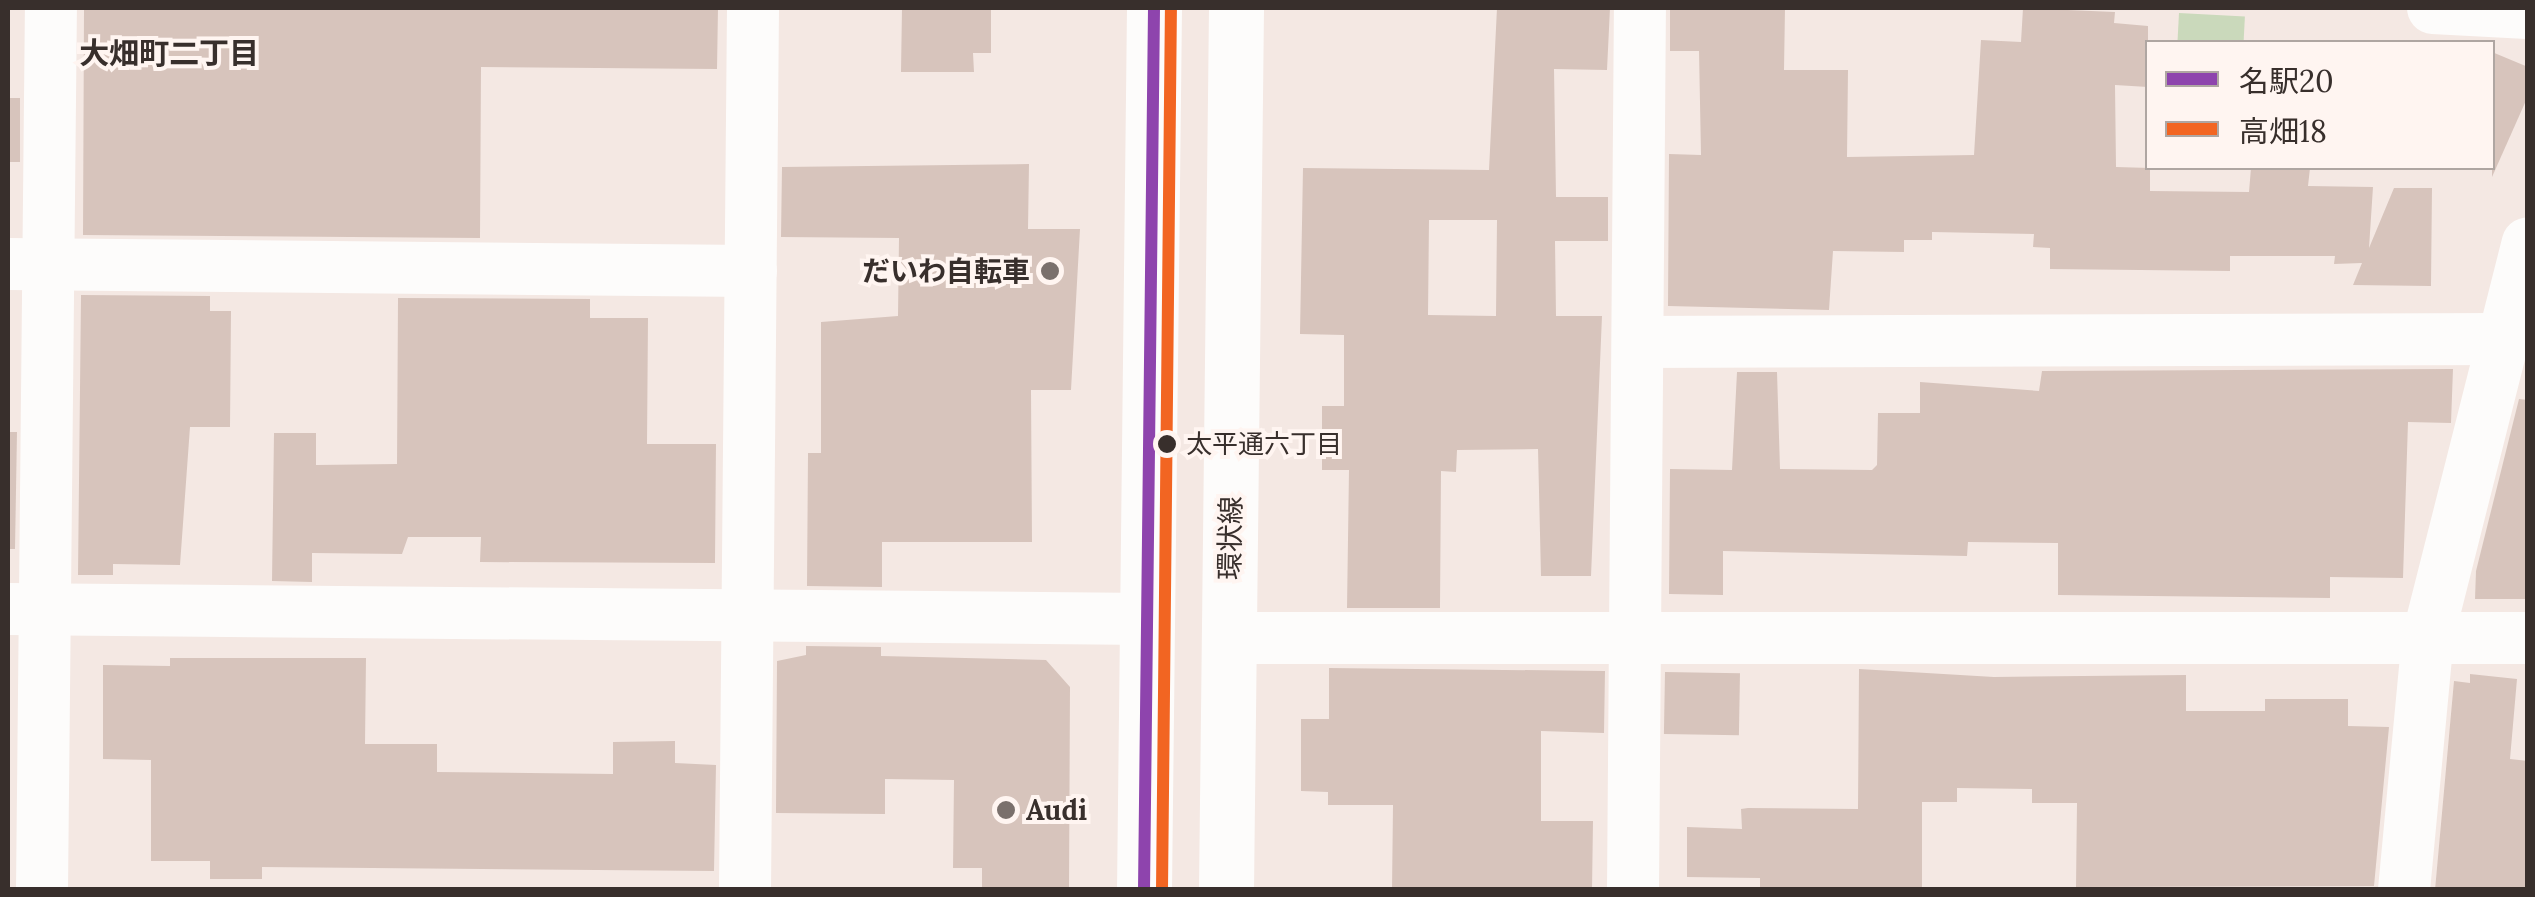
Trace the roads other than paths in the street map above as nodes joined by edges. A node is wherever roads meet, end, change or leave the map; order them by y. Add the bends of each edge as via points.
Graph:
1 (50, 8) edge
2 (753, 8) edge
3 (1154, 8) edge
4 (1236, 8) edge
5 (1640, 8) edge
6 (2433, 8) edge
7 (2528, 13) edge
8 (2528, 242) edge
9 (28, 264) edge
10 (751, 271) junction
11 (2503, 339) junction
12 (1638, 342) junction
13 (27, 610) edge
14 (748, 616) junction
15 (1149, 619) junction
16 (2428, 637) junction
17 (1228, 638) junction
18 (2528, 638) edge
19 (1636, 639) junction
20 (42, 890) edge
21 (745, 890) edge
22 (1144, 890) edge
23 (1226, 890) edge
24 (1632, 890) edge
25 (2404, 890) edge

1 - 9 street
2 - 10 street
3 - 15 main road
4 - 17 main road, 環状線
5 - 12 street
6 - 7 street
8 - 11 street
9 - 10 street
9 - 13 street
10 - 14 street
11 - 12 street
11 - 16 street
12 - 19 street
13 - 14 street
13 - 20 street
14 - 15 street
14 - 21 street
15 - 22 main road
16 - 18 street
16 - 19 street
16 - 25 street
17 - 19 street
17 - 23 main road, 環状線
19 - 24 street

